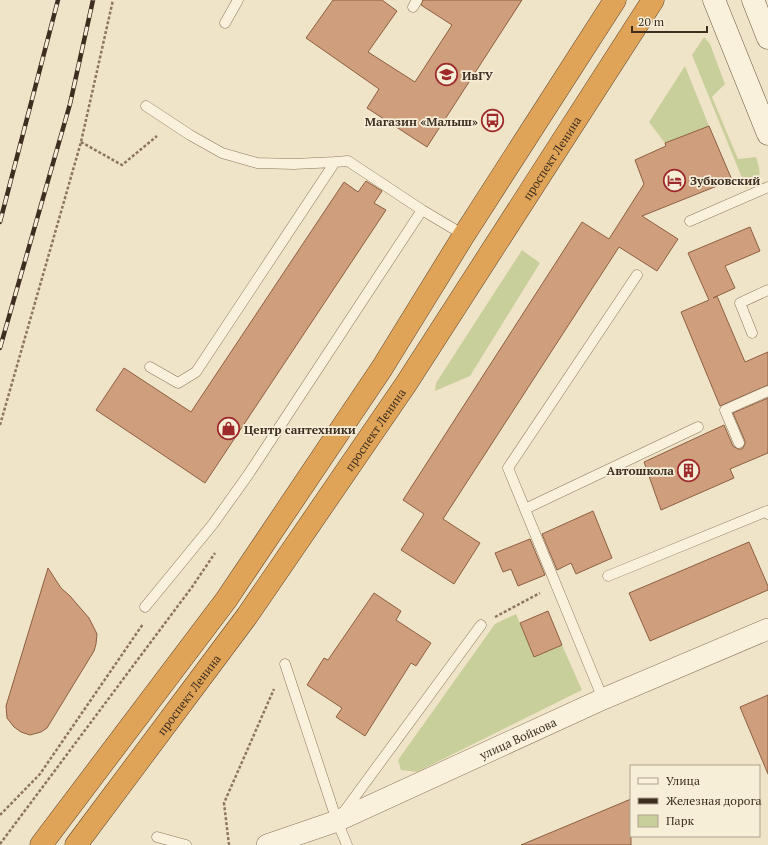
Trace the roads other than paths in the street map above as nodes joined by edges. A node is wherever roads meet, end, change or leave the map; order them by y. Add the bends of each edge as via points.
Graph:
1 (238, 0) edge
2 (615, 0) edge
3 (653, 0) edge
4 (714, 0) edge
5 (753, 0) edge
6 (225, 23) dead end
7 (768, 38) edge
8 (146, 106) dead end
9 (768, 134) edge
10 (334, 162) junction
11 (768, 188) edge
12 (422, 210) junction
13 (690, 221) dead end
14 (464, 235) junction
15 (637, 275) dead end
16 (768, 290) edge
17 (752, 333) dead end
18 (150, 367) dead end
19 (768, 391) edge
20 (698, 427) dead end
21 (739, 443) dead end
22 (525, 509) junction
23 (768, 514) edge
24 (608, 576) dead end
25 (144, 607) dead end
26 (481, 625) road end
27 (768, 629) edge
28 (285, 664) road end
29 (604, 699) junction
30 (337, 822) junction
31 (158, 837) dead end
32 (41, 845) edge
33 (76, 845) edge
34 (186, 845) edge
35 (267, 845) edge
36 (347, 845) edge

1 - 6 lane
2 - 14 highway
3 - 33 highway, проспект Ленина via 406,384 247,616
4 - 9 main road
5 - 7 main road
8 - 10 lane via 222,153 257,163
10 - 12 lane via 348,161
10 - 18 lane via 196,372 178,383
11 - 13 lane
12 - 14 lane
12 - 25 lane via 248,475 209,530
14 - 32 highway via 382,368 226,600
15 - 22 lane via 508,468
16 - 17 lane via 740,303
19 - 21 lane via 725,410
20 - 22 lane
22 - 29 lane
23 - 24 lane via 767,511
26 - 30 lane
27 - 29 street, улица Войкова
28 - 30 lane
29 - 30 street, улица Войкова
30 - 35 street, улица Войкова
30 - 36 lane
31 - 34 lane

